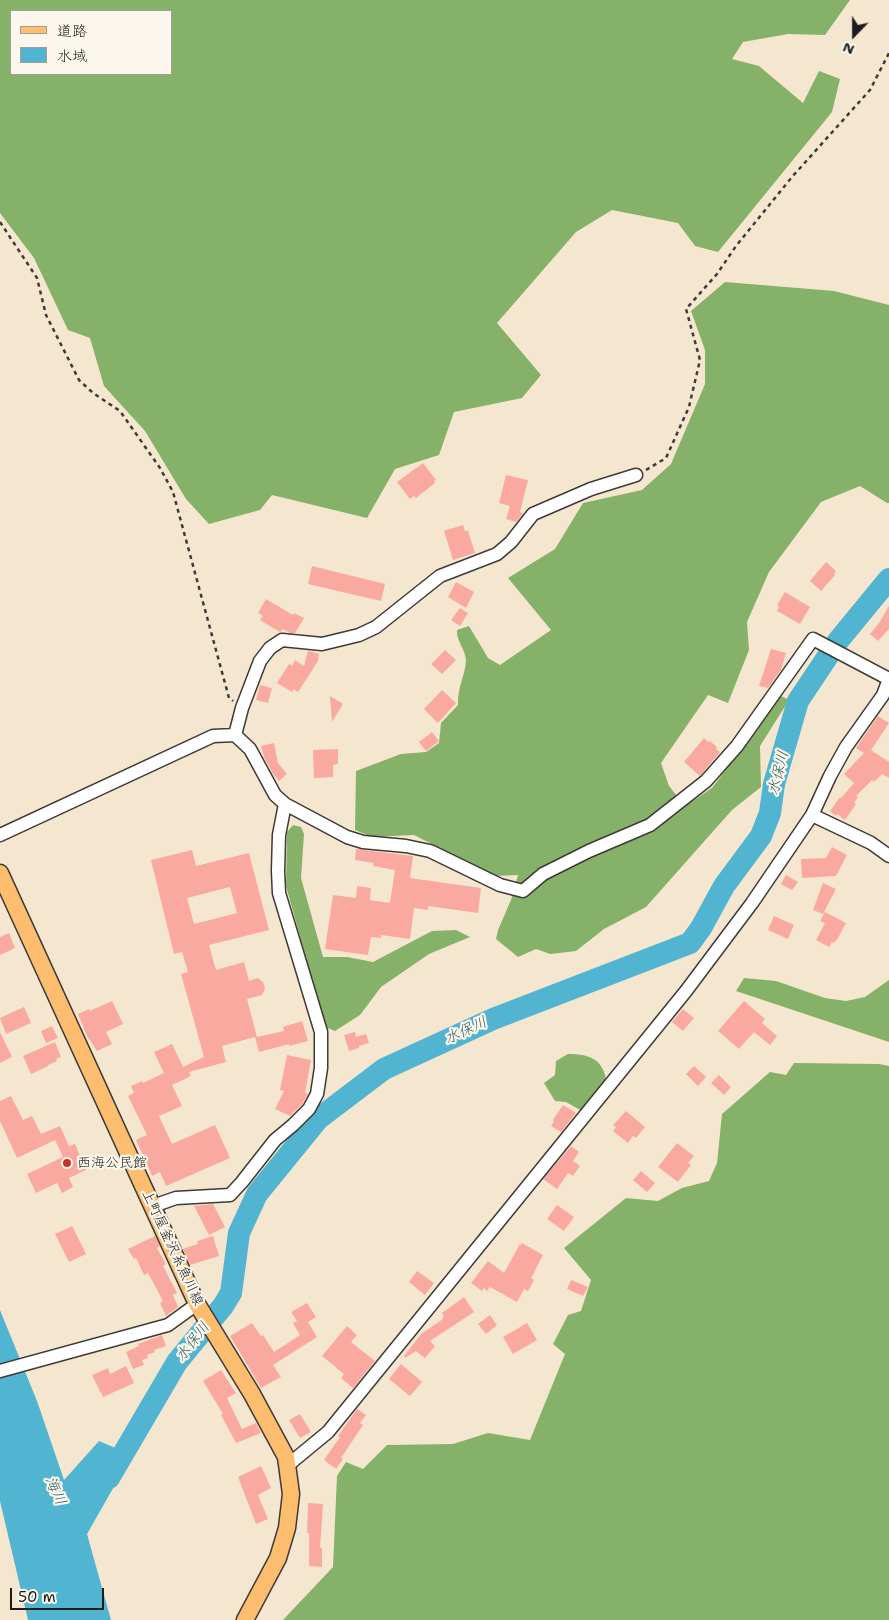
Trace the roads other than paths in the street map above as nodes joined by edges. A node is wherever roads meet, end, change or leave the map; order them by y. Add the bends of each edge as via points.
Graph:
1 (636, 475) road end
2 (889, 679) edge
3 (235, 735) junction
4 (285, 804) junction
5 (812, 815) junction
6 (0, 835) edge
7 (889, 856) edge
8 (0, 873) edge
9 (152, 1206) junction
10 (199, 1306) junction
11 (0, 1371) edge
12 (288, 1465) junction
13 (245, 1620) edge

1 - 3 street via 591,489 533,514 511,542 496,554 440,576 376,627 359,635 322,644 282,640 260,661
2 - 4 street via 813,639 737,746 706,781 650,825 543,874 524,891 500,885 430,851 347,838
2 - 5 street via 883,695 842,754
3 - 4 street via 250,749 276,795
3 - 6 street via 213,736
4 - 9 street via 279,835 279,893 321,1032 317,1094 308,1109 275,1140 230,1195 176,1198
5 - 7 street via 871,843
5 - 12 street via 686,991 328,1432
8 - 9 main road, 上町屋釜沢糸魚川線
9 - 10 main road, 上町屋釜沢糸魚川線
10 - 11 street via 168,1325
10 - 12 main road, 上町屋釜沢糸魚川線 via 252,1394
12 - 13 main road, 上町屋釜沢糸魚川線 via 291,1494 287,1528 278,1558

